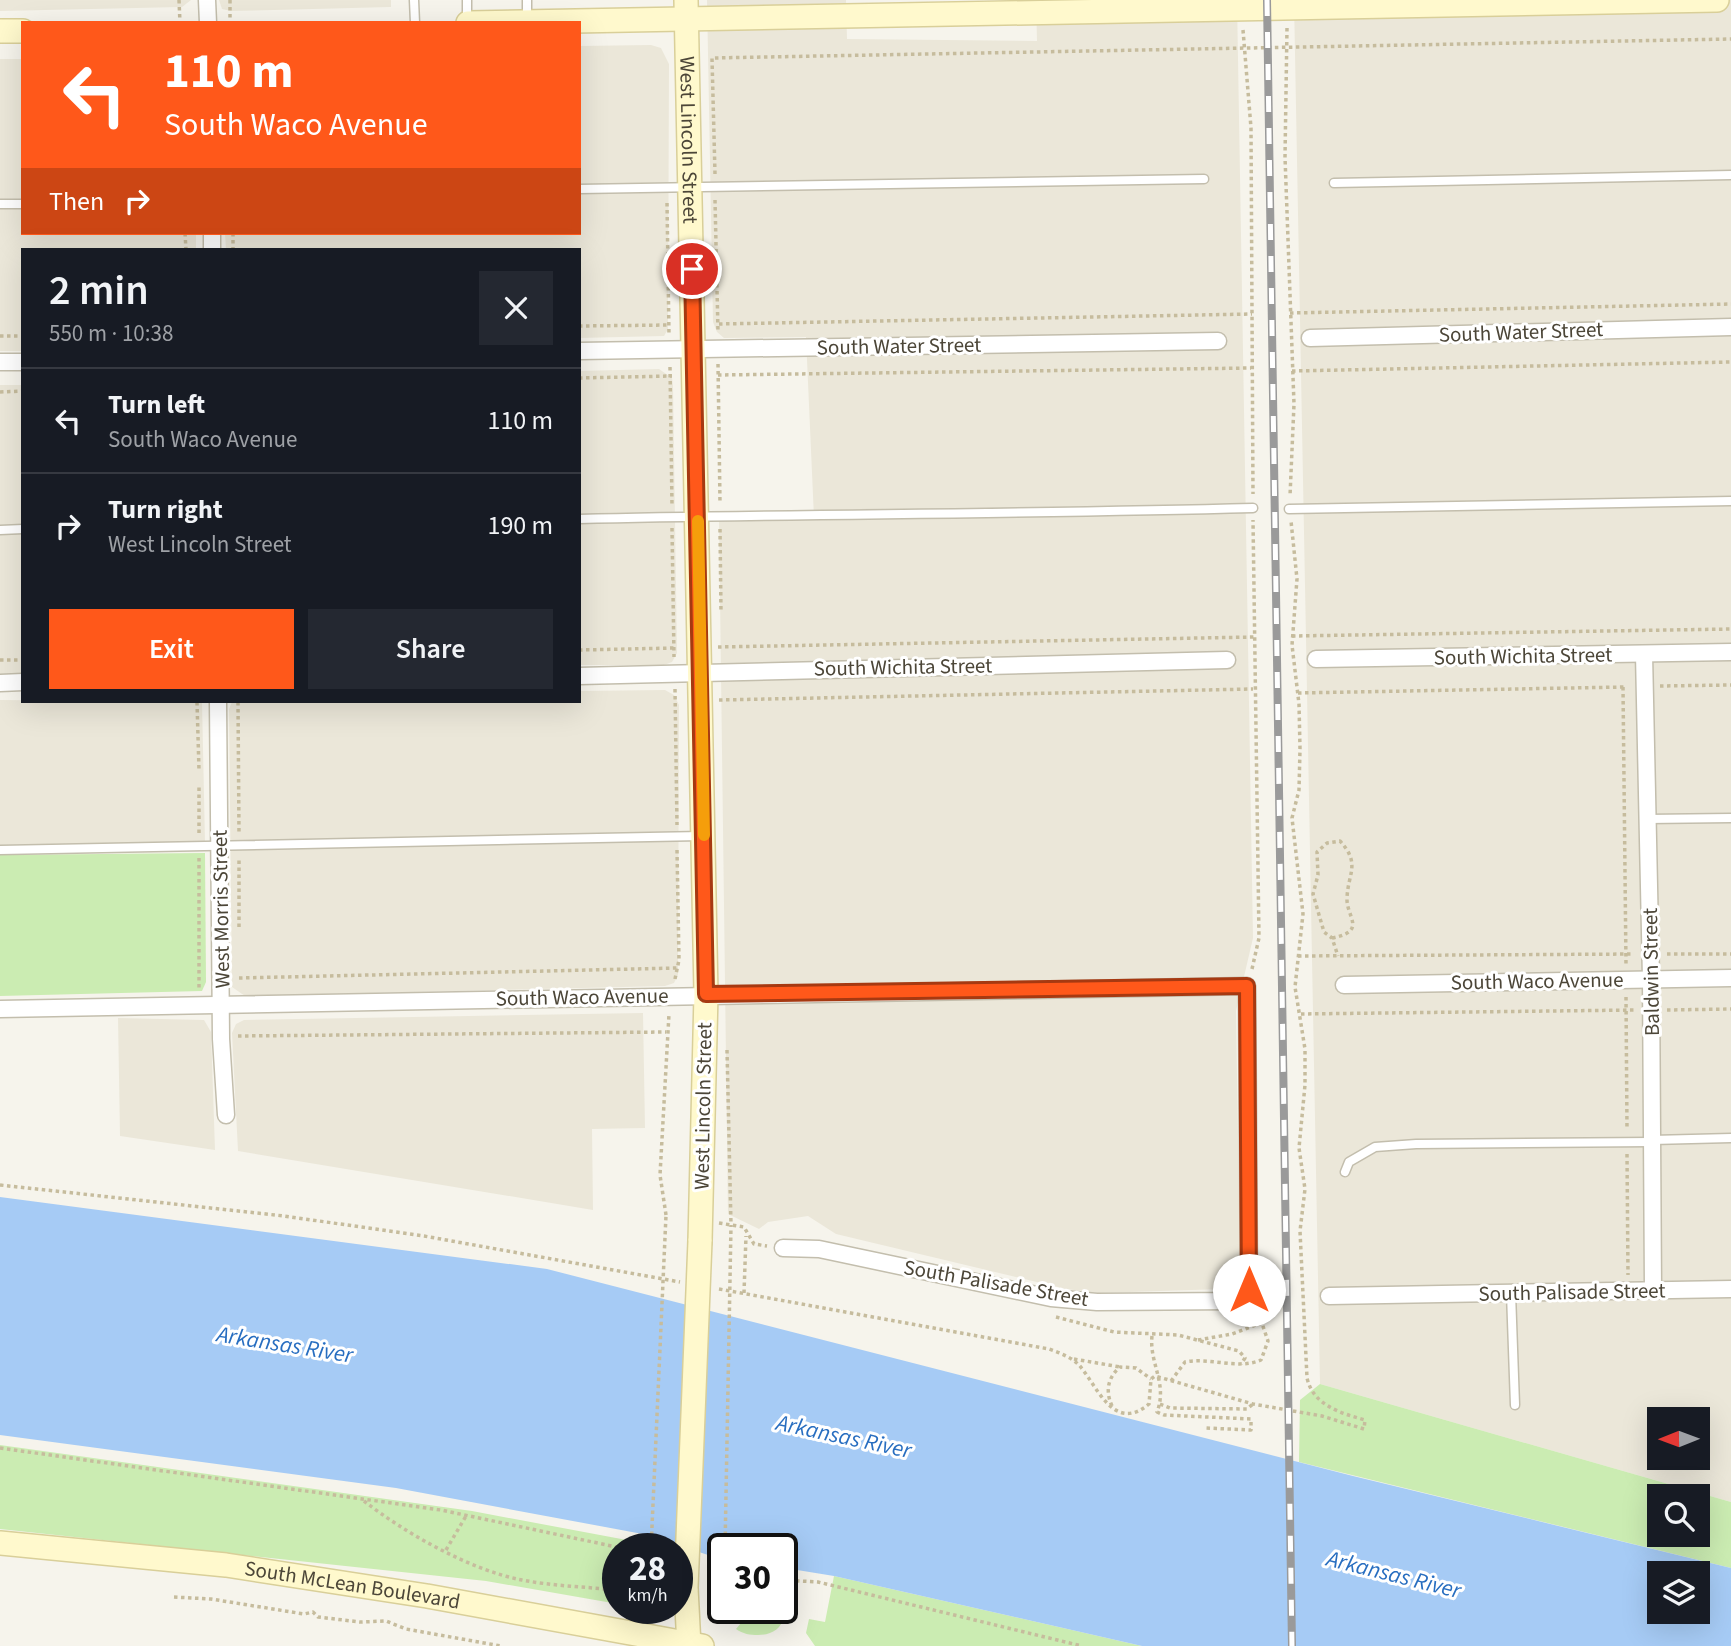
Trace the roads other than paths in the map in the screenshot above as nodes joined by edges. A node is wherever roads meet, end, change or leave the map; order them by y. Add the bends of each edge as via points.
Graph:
1 (207, 0) edge
2 (414, 0) edge
3 (467, 0) edge
4 (1717, 0) edge
5 (1021, 7) edge
6 (686, 9) edge
7 (527, 11) edge
8 (208, 21) edge
9 (415, 21) edge
10 (468, 21) edge
11 (478, 21) edge
12 (21, 31) edge
13 (0, 32) edge
14 (1731, 175) edge
15 (1203, 179) dead end
16 (1334, 183) dead end
17 (690, 185) junction
18 (581, 189) edge
19 (0, 204) edge
20 (21, 204) edge
21 (1731, 327) edge
22 (1310, 338) dead end
23 (1218, 341) dead end
24 (694, 349) junction
25 (581, 351) edge
26 (0, 362) edge
27 (21, 362) edge
28 (1731, 501) edge
29 (1253, 508) road end
30 (1289, 509) road end
31 (709, 516) junction
32 (581, 519) edge
33 (21, 529) edge
34 (0, 530) edge
35 (1731, 652) edge
36 (1644, 654) junction
37 (1316, 659) dead end
38 (1227, 660) dead end
39 (712, 673) junction
40 (581, 676) edge
41 (21, 682) edge
42 (0, 683) edge
43 (218, 703) edge
44 (1731, 818) edge
45 (1647, 819) junction
46 (704, 836) junction
47 (220, 845) junction
48 (0, 850) edge
49 (1731, 978) edge
50 (1651, 979) junction
51 (1344, 985) dead end
52 (706, 994) junction
53 (222, 1004) junction
54 (0, 1009) edge
55 (226, 1115) dead end
56 (1731, 1138) edge
57 (1652, 1141) junction
58 (1345, 1172) dead end
59 (783, 1248) road end
60 (1731, 1289) edge
61 (1249, 1290) joint
62 (1653, 1290) junction
63 (1511, 1293) junction
64 (1329, 1296) dead end
65 (1515, 1405) dead end
66 (0, 1543) edge
67 (694, 1645) edge

1 - 8 street
2 - 9 lane
3 - 10 lane
4 - 5 street via 1241,10
5 - 6 street via 923,12
6 - 7 street
6 - 17 street, West Lincoln Street
7 - 11 street
12 - 13 street
14 - 16 lane
15 - 17 lane
17 - 18 lane
17 - 24 street, West Lincoln Street
19 - 20 lane
21 - 22 street, South Water Street
23 - 24 street, South Water Street
24 - 25 street, South Water Street
24 - 31 street, West Lincoln Street
26 - 27 street
28 - 30 lane
29 - 31 lane
31 - 32 lane
31 - 39 street, West Lincoln Street
33 - 34 lane
35 - 36 street, South Wichita Street
36 - 37 street, South Wichita Street
36 - 45 street, Baldwin Street
38 - 39 street, South Wichita Street
39 - 40 street, South Wichita Street
39 - 46 street, West Lincoln Street
41 - 42 street
43 - 47 street, West Morris Street
44 - 45 lane
45 - 50 street, Baldwin Street
46 - 47 lane
46 - 52 street, West Lincoln Street
47 - 48 lane
47 - 53 street, West Morris Street
49 - 50 street, South Waco Avenue
50 - 51 street, South Waco Avenue
50 - 57 street, Baldwin Street
52 - 53 street, South Waco Avenue
52 - 61 street, South Waco Avenue via 1247,986
52 - 67 street, West Lincoln Street, bridge via 687,1588
53 - 54 street, South Waco Avenue
53 - 55 street, West Morris Street
56 - 57 lane
57 - 58 lane via 1375,1147 1349,1161
57 - 62 street, Baldwin Street
59 - 61 street, South Palisade Street via 819,1249 1051,1298 1236,1301
60 - 62 street, South Palisade Street
62 - 63 street, South Palisade Street
63 - 64 street, South Palisade Street
63 - 65 lane
66 - 67 street, South McLean Boulevard via 226,1565 427,1595

